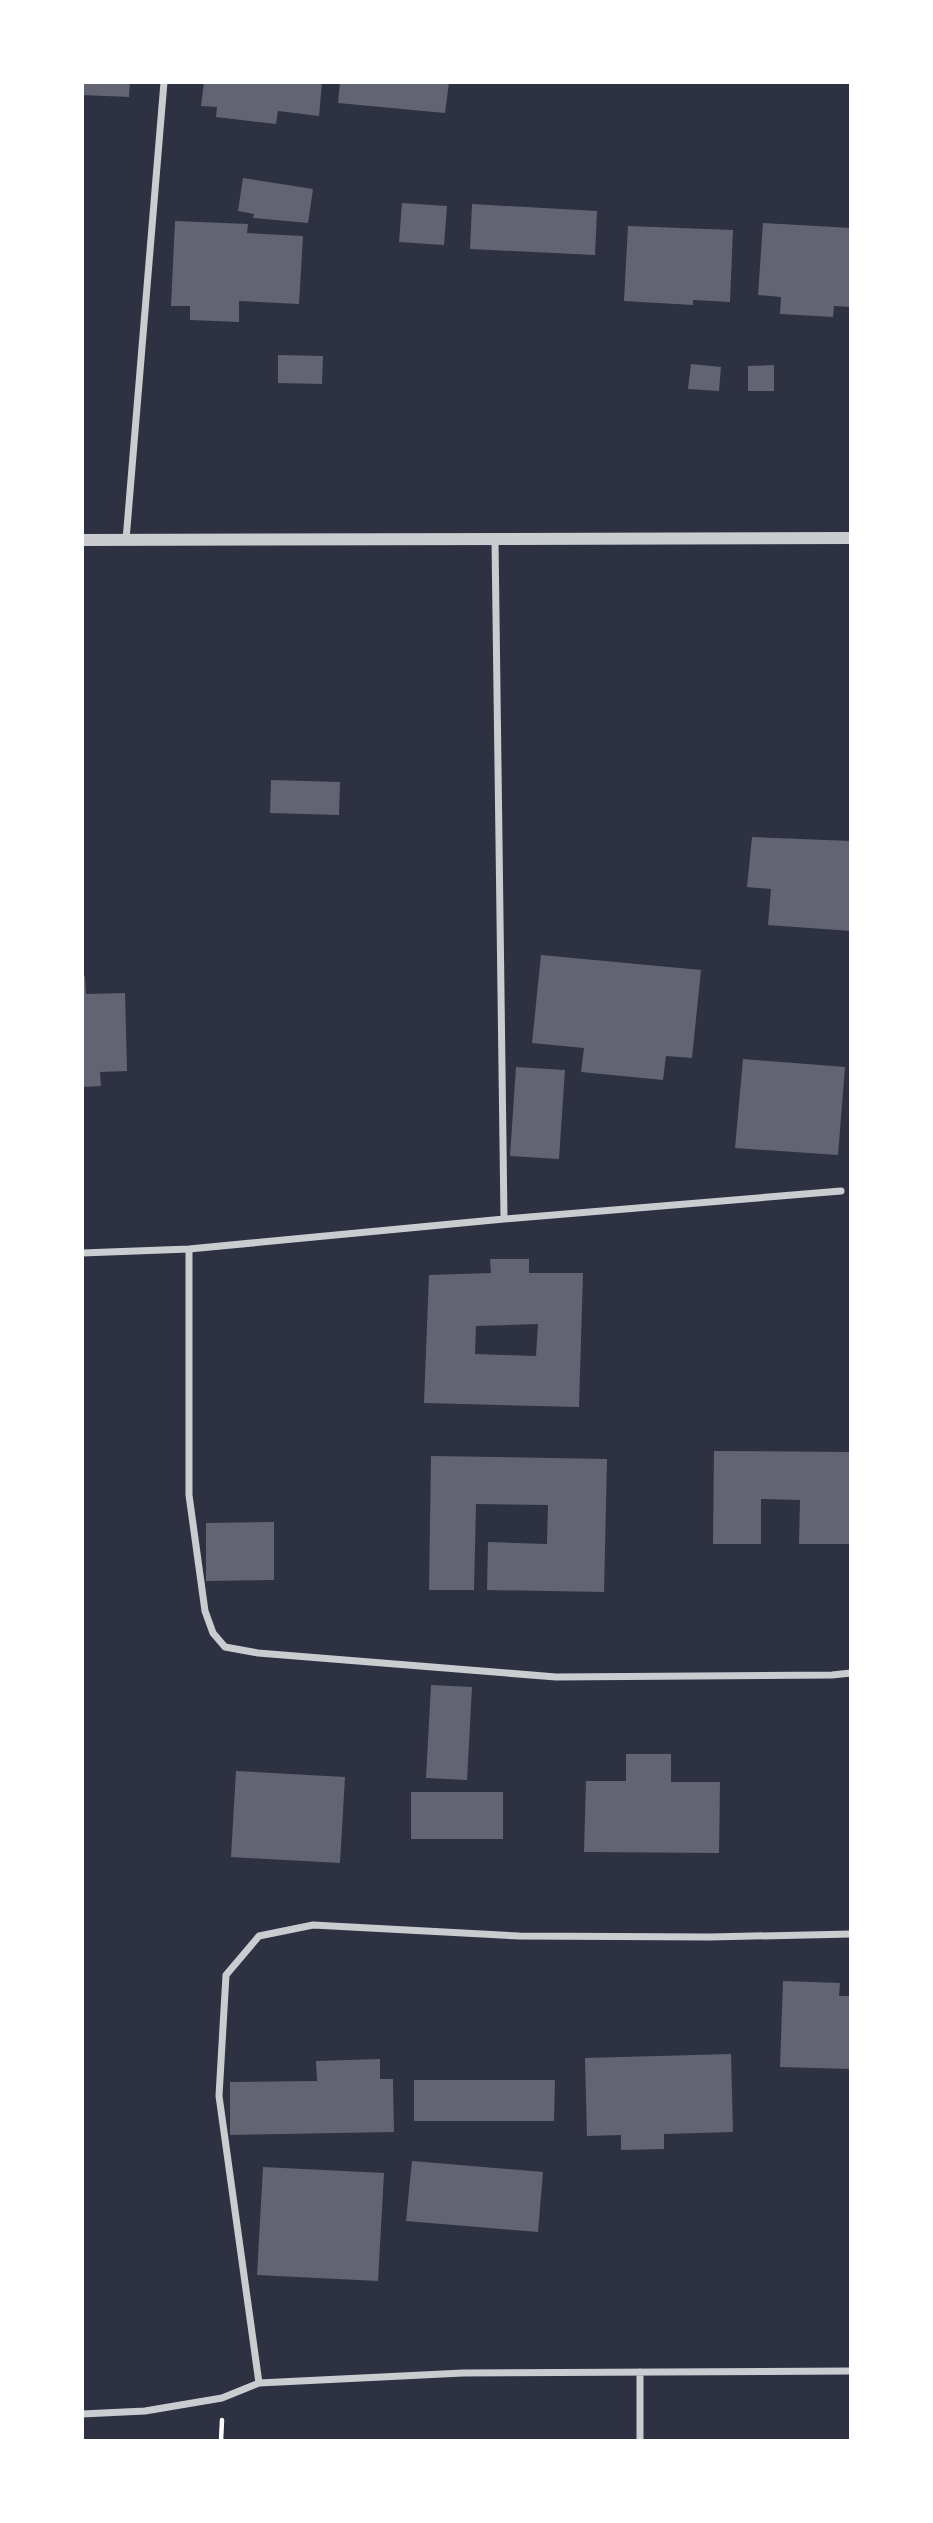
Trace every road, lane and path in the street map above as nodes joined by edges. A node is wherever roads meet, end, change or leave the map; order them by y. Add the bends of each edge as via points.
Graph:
1 (164, 82) edge
2 (851, 538) edge
3 (82, 540) edge
4 (126, 540) junction
5 (495, 540) junction
6 (841, 1191) dead end
7 (504, 1219) junction
8 (189, 1249) junction
9 (82, 1253) edge
10 (851, 1673) edge
11 (851, 1934) edge
12 (851, 2371) edge
13 (640, 2372) junction
14 (260, 2383) junction
15 (82, 2414) edge
16 (640, 2441) edge

1 - 4 street
2 - 5 street
3 - 4 street
4 - 5 street
5 - 7 street
6 - 7 street
7 - 8 street
8 - 9 street
8 - 10 street via 189,1495 205,1611 213,1633 225,1647 556,1677
11 - 14 street via 519,1936 313,1925 259,1936 226,1975 219,2096
12 - 13 street
13 - 14 street via 463,2373
13 - 16 street
14 - 15 street via 222,2398 145,2411

